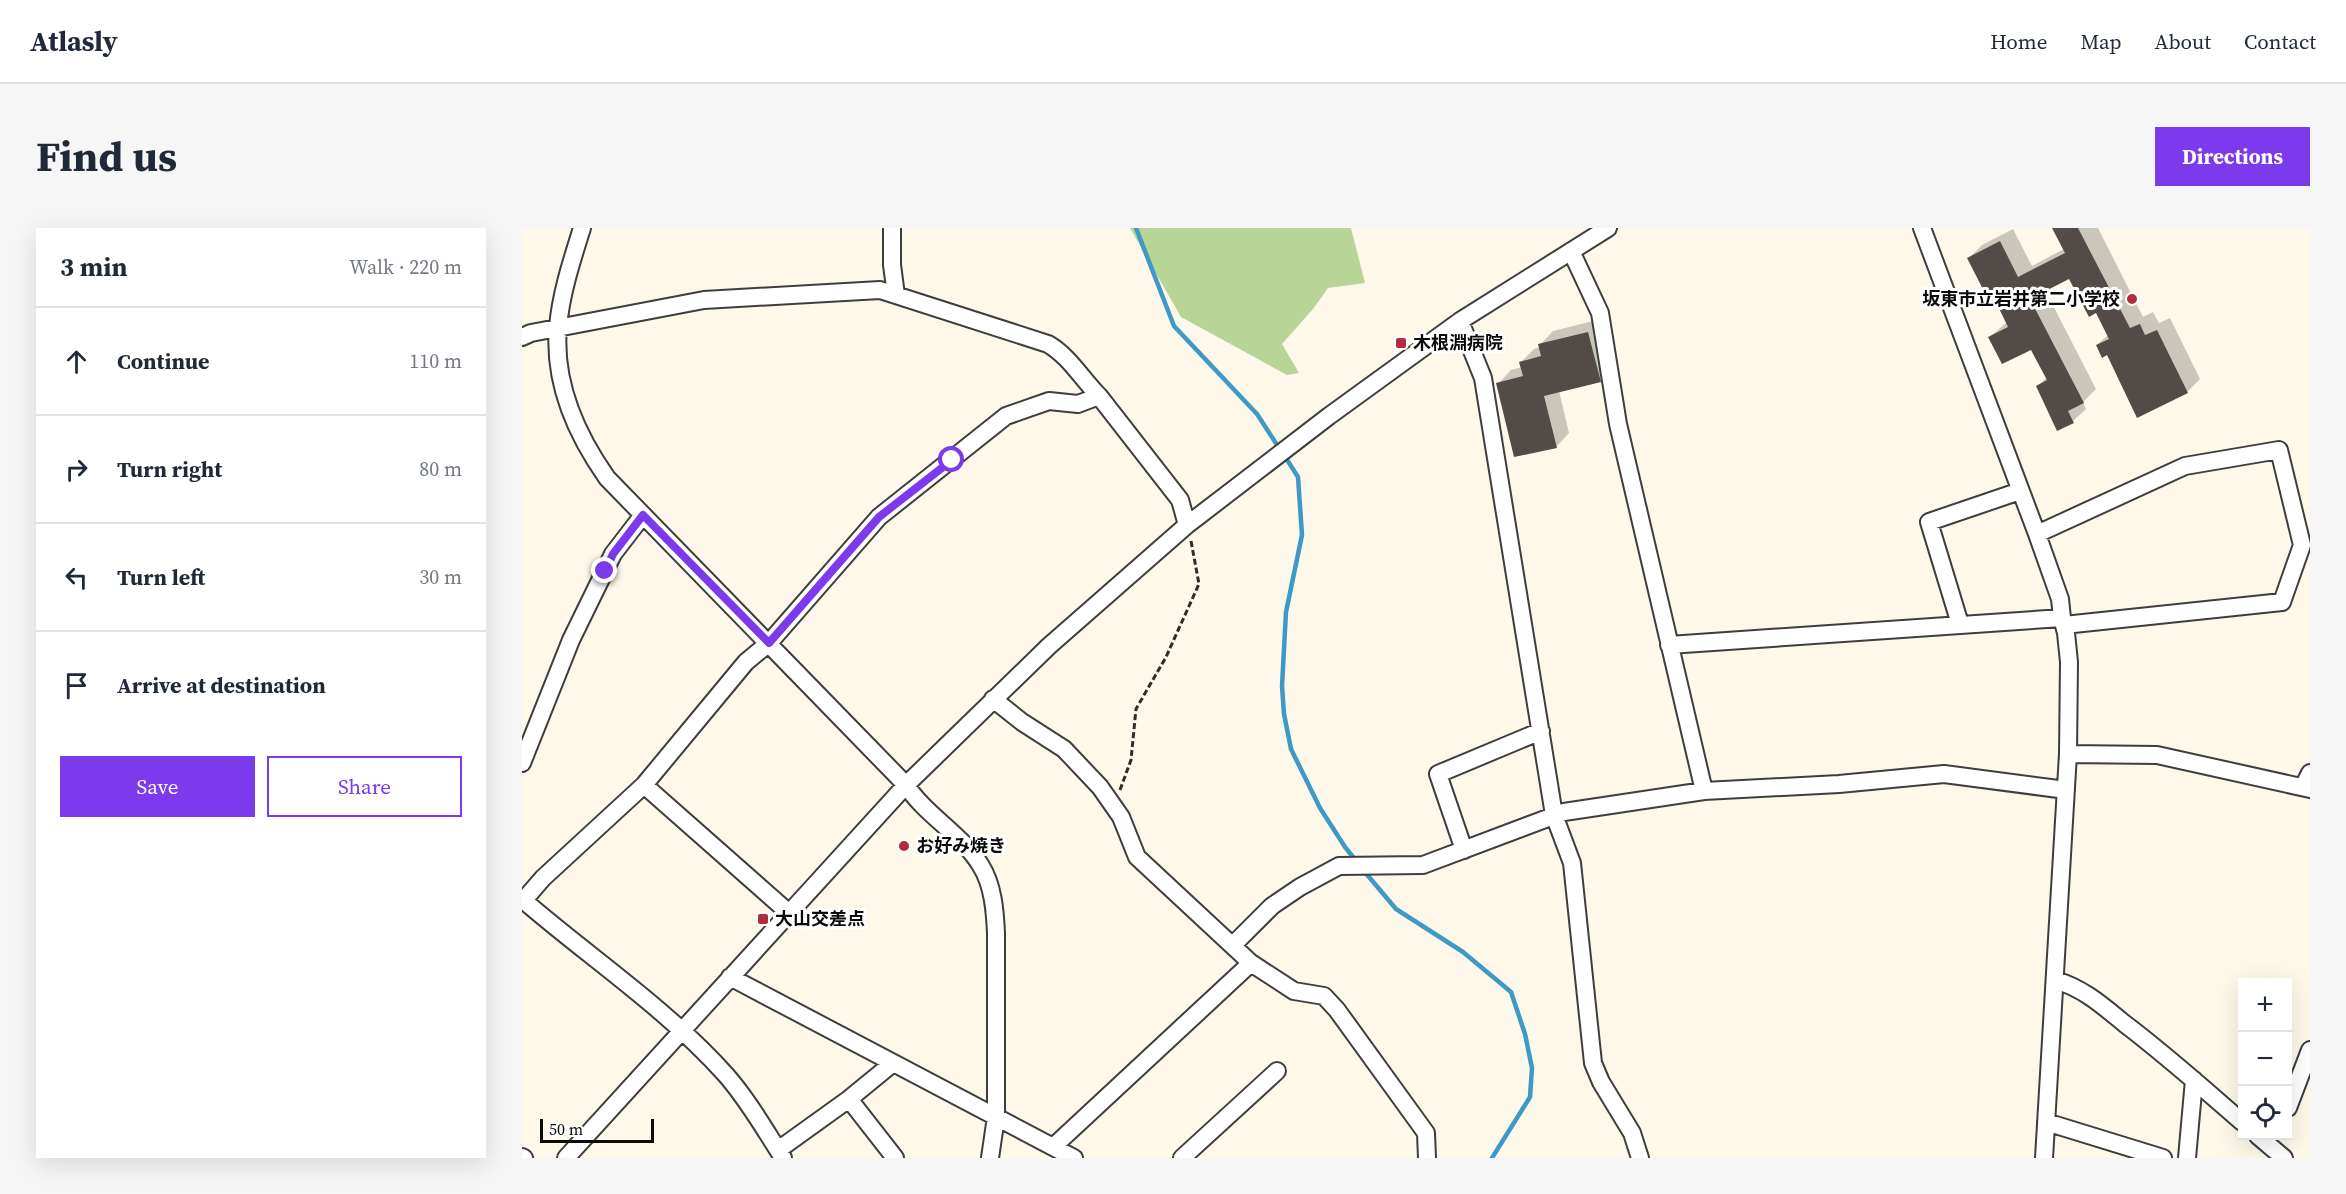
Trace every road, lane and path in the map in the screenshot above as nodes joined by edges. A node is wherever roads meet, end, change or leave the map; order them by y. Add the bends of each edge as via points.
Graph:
1 (582, 228) edge
2 (892, 228) edge
3 (1608, 228) edge
4 (1922, 228) edge
5 (1571, 251) junction
6 (896, 295) junction
7 (1460, 321) junction
8 (558, 328) junction
9 (522, 337) edge
10 (1099, 396) junction
11 (2020, 491) junction
12 (643, 515) junction
13 (1187, 525) junction
14 (2037, 534) junction
15 (2063, 621) junction
16 (1960, 624) junction
17 (769, 643) junction
18 (1669, 645) junction
19 (993, 699) junction
20 (1541, 731) junction
21 (2068, 754) junction
22 (522, 763) edge
23 (2308, 783) edge
24 (644, 785) junction
25 (906, 785) junction
26 (2066, 790) junction
27 (1704, 791) junction
28 (1113, 807) junction
29 (1554, 815) junction
30 (1464, 850) junction
31 (523, 899) edge
32 (789, 913) junction
33 (1233, 945) junction
34 (1251, 963) junction
35 (730, 977) junction
36 (2055, 980) junction
37 (682, 1030) junction
38 (2310, 1050) edge
39 (893, 1063) junction
40 (1277, 1071) dead end
41 (2194, 1080) junction
42 (2292, 1097) edge
43 (849, 1099) junction
44 (996, 1117) junction
45 (2238, 1118) edge
46 (2046, 1122) junction
47 (1053, 1147) junction
48 (780, 1154) edge
49 (566, 1158) edge
50 (895, 1158) edge
51 (990, 1158) edge
52 (1074, 1158) edge
53 (1182, 1158) edge
54 (1427, 1158) edge
55 (1640, 1158) edge
56 (2044, 1158) edge
57 (2163, 1158) edge
58 (2187, 1158) edge

1 - 8 street via 565,285
2 - 6 street
3 - 5 street
4 - 11 street
5 - 7 street
5 - 18 street via 1600,313 1618,424
6 - 8 street via 880,290 704,300
6 - 10 street via 1048,344 1060,351
7 - 13 street
7 - 20 street via 1483,378
8 - 9 street
8 - 12 street via 560,368 577,430 607,478
10 - 13 street via 1180,500
10 - 17 street via 1078,404 1049,401 1006,416 879,517
11 - 14 street
11 - 16 street via 1929,522
12 - 17 street
12 - 22 street via 613,554 575,631
13 - 19 street
13 - 28 path via 1199,584 1166,657 1136,709 1131,760
14 - 15 street via 2060,599
14 - 15 street via 2185,466 2278,450 2302,545 2282,602
15 - 16 street
15 - 21 street via 2069,662
16 - 18 street
17 - 24 street via 746,662
17 - 25 street
18 - 27 street
19 - 25 street
19 - 28 street via 1064,749
20 - 29 street
20 - 30 street via 1438,774
21 - 23 street via 2157,755
21 - 26 street
24 - 31 street
24 - 32 street
25 - 32 street
25 - 44 street via 982,866 995,907
26 - 27 street via 1944,774
26 - 36 street
27 - 29 street
28 - 33 street via 1137,857
29 - 30 street
29 - 55 street via 1572,863 1593,1063 1600,1082 1632,1133
30 - 33 street via 1423,865 1339,866 1272,906
31 - 37 street
32 - 35 street
33 - 34 street
34 - 47 street
34 - 54 street via 1294,991 1324,996 1337,1010 1426,1133
35 - 37 street
35 - 39 street
36 - 41 street via 2092,998
36 - 46 street
37 - 48 street via 726,1076
37 - 49 street
38 - 42 street
39 - 43 street
39 - 44 street
40 - 53 street
41 - 45 street
41 - 58 street
43 - 48 street
43 - 50 street
44 - 47 street
44 - 51 street
46 - 56 street
46 - 57 street
47 - 52 street

